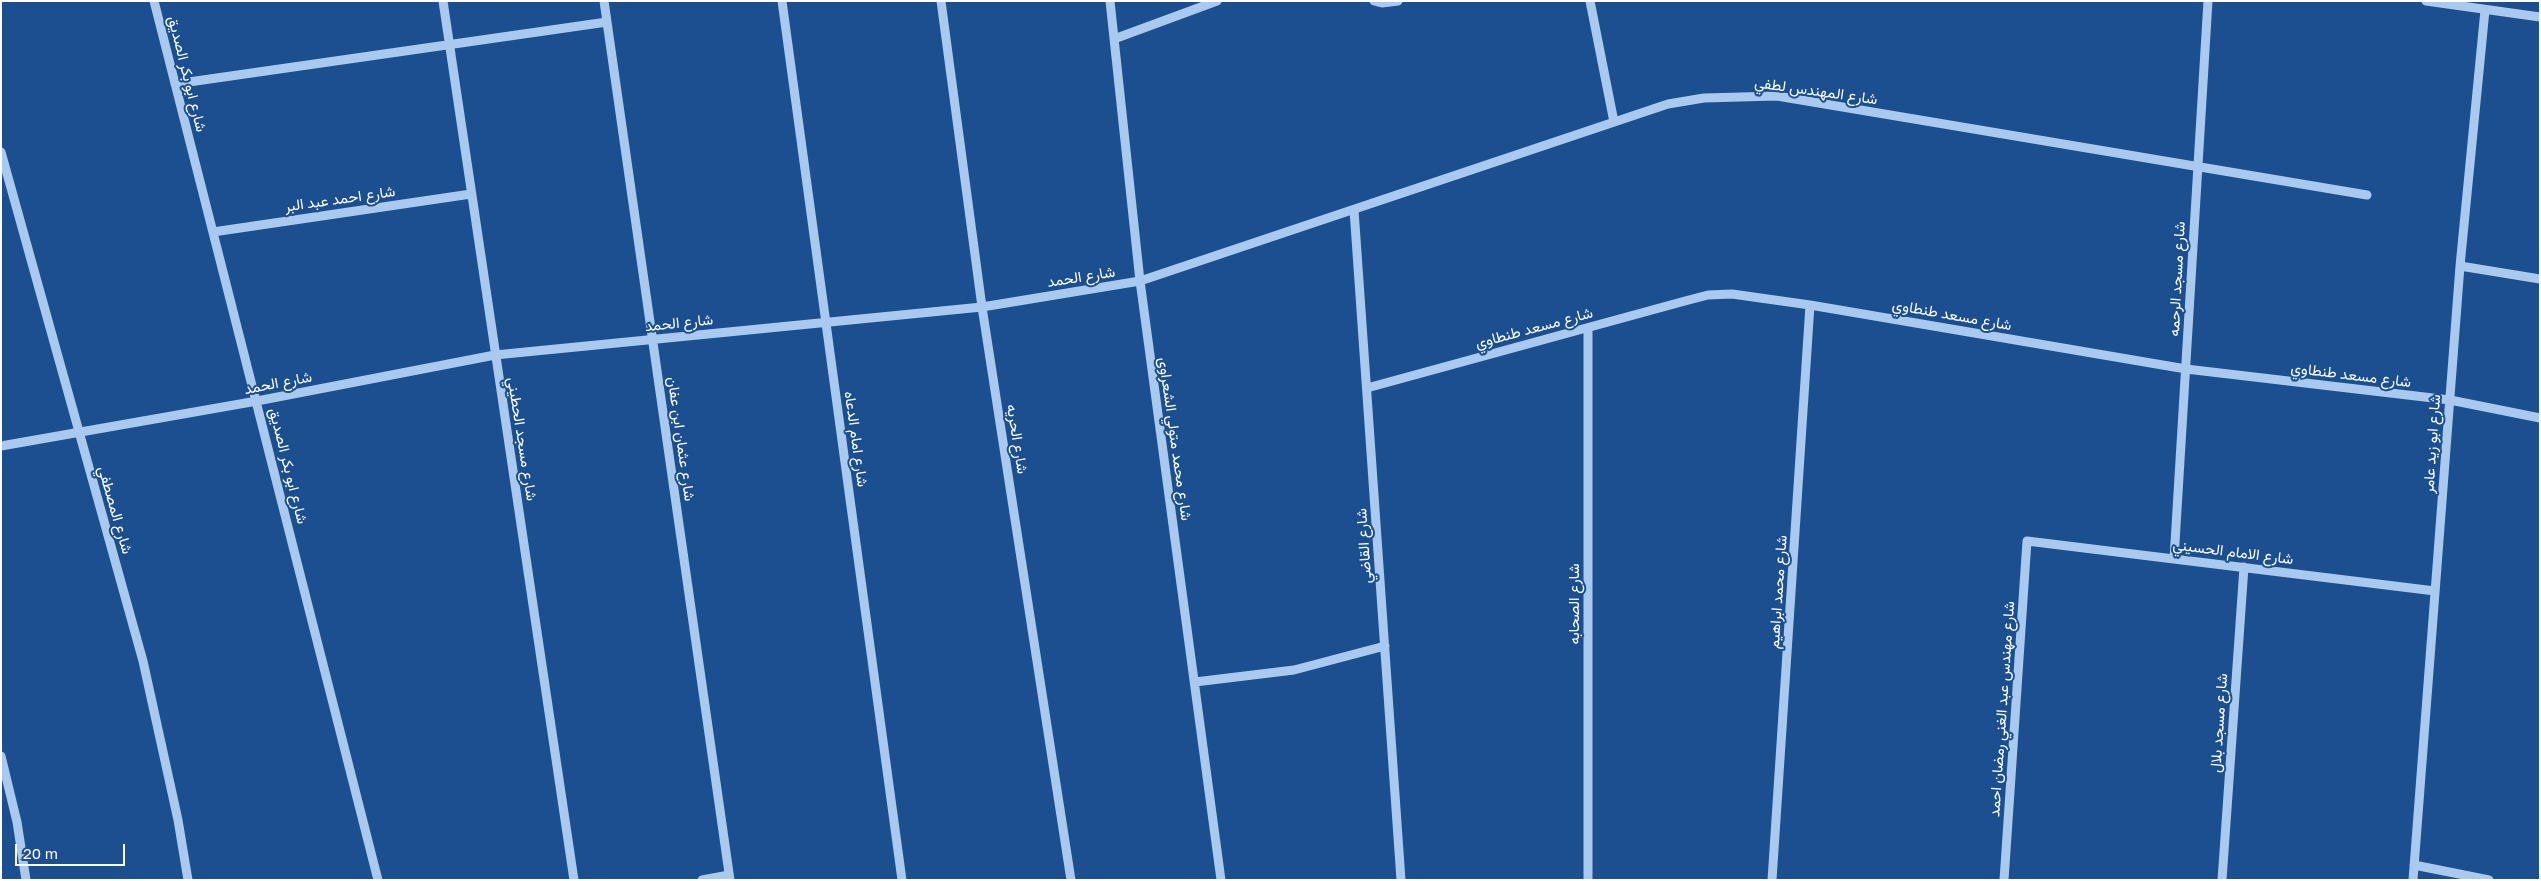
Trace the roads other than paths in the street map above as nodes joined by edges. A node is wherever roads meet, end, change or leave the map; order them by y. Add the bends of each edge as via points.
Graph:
1 (154, 1) edge
2 (443, 1) edge
3 (604, 1) edge
4 (782, 1) edge
5 (941, 1) edge
6 (1110, 1) edge
7 (1217, 1) edge
8 (1374, 1) edge
9 (1398, 1) edge
10 (1590, 1) edge
11 (2208, 1) edge
12 (2426, 1) edge
13 (2448, 3) edge
14 (2485, 10) junction
15 (2540, 17) edge
16 (607, 22) junction
17 (1114, 39) junction
18 (449, 44) junction
19 (175, 84) junction
20 (1614, 122) junction
21 (1, 152) edge
22 (2198, 166) junction
23 (471, 194) junction
24 (2367, 195) dead end
25 (1354, 210) junction
26 (213, 232) junction
27 (2460, 266) junction
28 (2540, 279) edge
29 (1140, 281) junction
30 (1810, 305) junction
31 (982, 307) junction
32 (826, 322) junction
33 (1588, 328) junction
34 (653, 340) junction
35 (495, 355) junction
36 (2186, 369) junction
37 (1367, 388) junction
38 (2450, 400) junction
39 (257, 401) junction
40 (2540, 418) edge
41 (79, 432) junction
42 (1, 446) edge
43 (2027, 541) joint
44 (2174, 559) junction
45 (2244, 567) junction
46 (2435, 591) junction
47 (1385, 646) junction
48 (1194, 682) junction
49 (1, 756) edge
50 (2414, 865) junction
51 (730, 877) edge
52 (26, 880) edge
53 (188, 880) edge
54 (378, 880) edge
55 (574, 880) edge
56 (702, 880) edge
57 (902, 880) edge
58 (1071, 880) edge
59 (1221, 880) edge
60 (1401, 880) edge
61 (1588, 880) edge
62 (1772, 880) edge
63 (2004, 880) edge
64 (2222, 880) edge
65 (2413, 880) edge
66 (2489, 880) edge

1 - 19 street, شارع ابو بكر الصديق
2 - 18 street, شارع مسجد الحطيني
3 - 16 street, شارع عثمان ابن عفان
4 - 32 street, شارع امام الدعاه
5 - 31 street, شارع الحريه
6 - 17 street, شارع محمد متولي الشعراوى
7 - 17 street
8 - 9 street
10 - 20 street
11 - 22 street, شارع مسجد الرحمه
12 - 13 street
13 - 14 street
14 - 15 street
14 - 27 street, شارع ابو زيد عامر
16 - 18 street
16 - 34 street, شارع عثمان ابن عفان
17 - 29 street, شارع محمد متولي الشعراوى
18 - 19 street
18 - 23 street, شارع مسجد الحطيني
19 - 26 street, شارع ابو بكر الصديق
20 - 22 street, شارع المهندس لطفي via 1668,104 1704,98 1777,96
20 - 25 street, شارع المهندس لطفي
21 - 41 street, شارع المصطفي
22 - 24 street, شارع المهندس لطفي
22 - 36 street, شارع مسجد الرحمه
23 - 26 street, شارع احمد عبد البر
23 - 35 street, شارع مسجد الحطيني
25 - 29 street, شارع الحمد
25 - 37 street, شارع القاضي
26 - 39 street, شارع ابو بكر الصديق
27 - 28 street
27 - 38 street, شارع ابو زيد عامر
29 - 31 street, شارع الحمد
29 - 48 street, شارع محمد متولي الشعراوى
30 - 33 street, شارع مسعد طنطاوي via 1732,294 1708,296
30 - 36 street, شارع مسعد طنطاوي
30 - 62 street, شارع محمد ابراهيم
31 - 32 street, شارع الحمد
31 - 58 street, شارع الحريه
32 - 34 street, شارع الحمد
32 - 57 street, شارع امام الدعاه
33 - 37 street, شارع مسعد طنطاوي
33 - 61 street, شارع الصحابه
34 - 35 street, شارع الحمد
34 - 51 street, شارع عثمان ابن عفان
35 - 39 street, شارع الحمد
35 - 55 street, شارع مسجد الحطيني
36 - 38 street, شارع مسعد طنطاوي
36 - 44 street, شارع مسجد الرحمه
37 - 47 street, شارع القاضي
38 - 40 street, شارع مسعد طنطاوي
38 - 46 street, شارع ابو زيد عامر
39 - 41 street, شارع الحمد
39 - 54 street, شارع ابو بكر الصديق
41 - 42 street, شارع الحمد
41 - 53 street, شارع المصطفي via 143,661
43 - 44 street, شارع الامام الحسيني
43 - 63 street, شارع مهندس عبد الغني رمضان احمد
44 - 45 street, شارع الامام الحسيني
45 - 46 street, شارع الامام الحسيني
45 - 64 street, شارع مسجد بلال
46 - 50 street, شارع ابو زيد عامر
47 - 48 street via 1294,670
47 - 60 street, شارع القاضي
48 - 59 street, شارع محمد متولي الشعراوى
49 - 52 street via 17,822
50 - 65 street, شارع ابو زيد عامر
50 - 66 street
51 - 56 street

